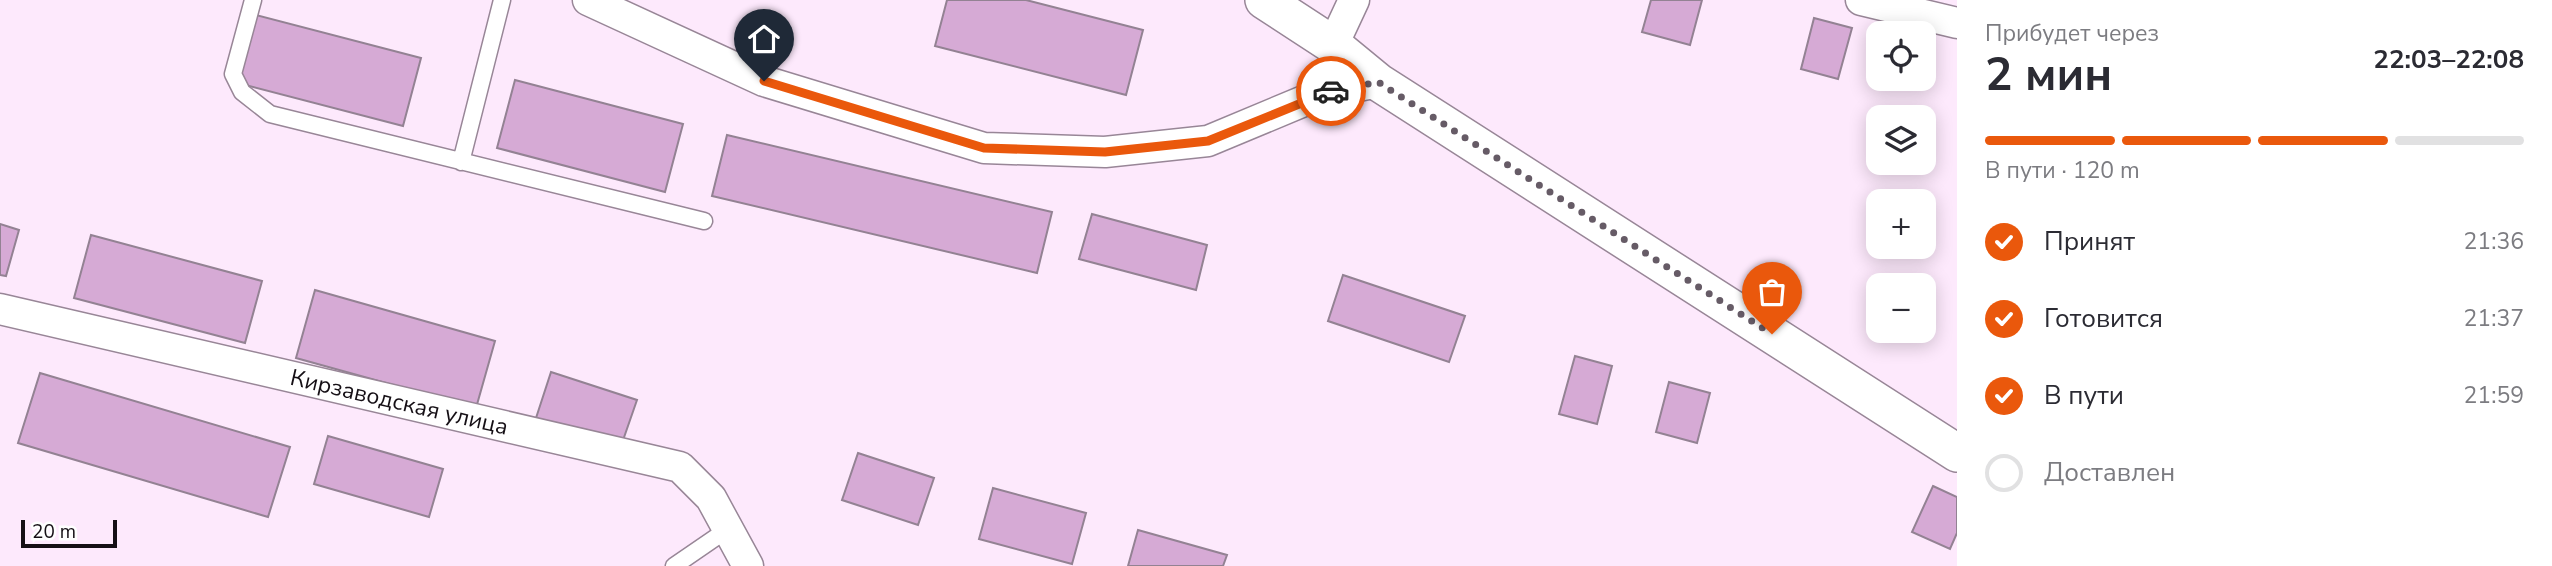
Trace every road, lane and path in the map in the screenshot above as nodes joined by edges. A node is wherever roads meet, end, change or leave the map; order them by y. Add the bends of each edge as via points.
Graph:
1 (253, 0) edge
2 (502, 0) edge
3 (588, 0) edge
4 (1264, 0) edge
5 (1354, 0) edge
6 (1861, 0) edge
7 (1957, 23) edge
8 (1333, 45) junction
9 (1378, 82) junction
10 (461, 162) junction
11 (704, 221) dead end
12 (0, 309) edge
13 (1957, 453) edge
14 (729, 529) junction
15 (674, 566) edge
16 (748, 566) edge

1 - 10 lane via 233,74 242,92 270,114
2 - 10 lane
3 - 9 street via 764,81 984,148 1105,152 1208,141 1323,93
4 - 8 street
5 - 8 street
6 - 7 street
8 - 9 street
9 - 13 street
10 - 11 lane
12 - 14 street, Кирзаводская улица via 680,467 711,498
14 - 15 lane
14 - 16 street, Кирзаводская улица

